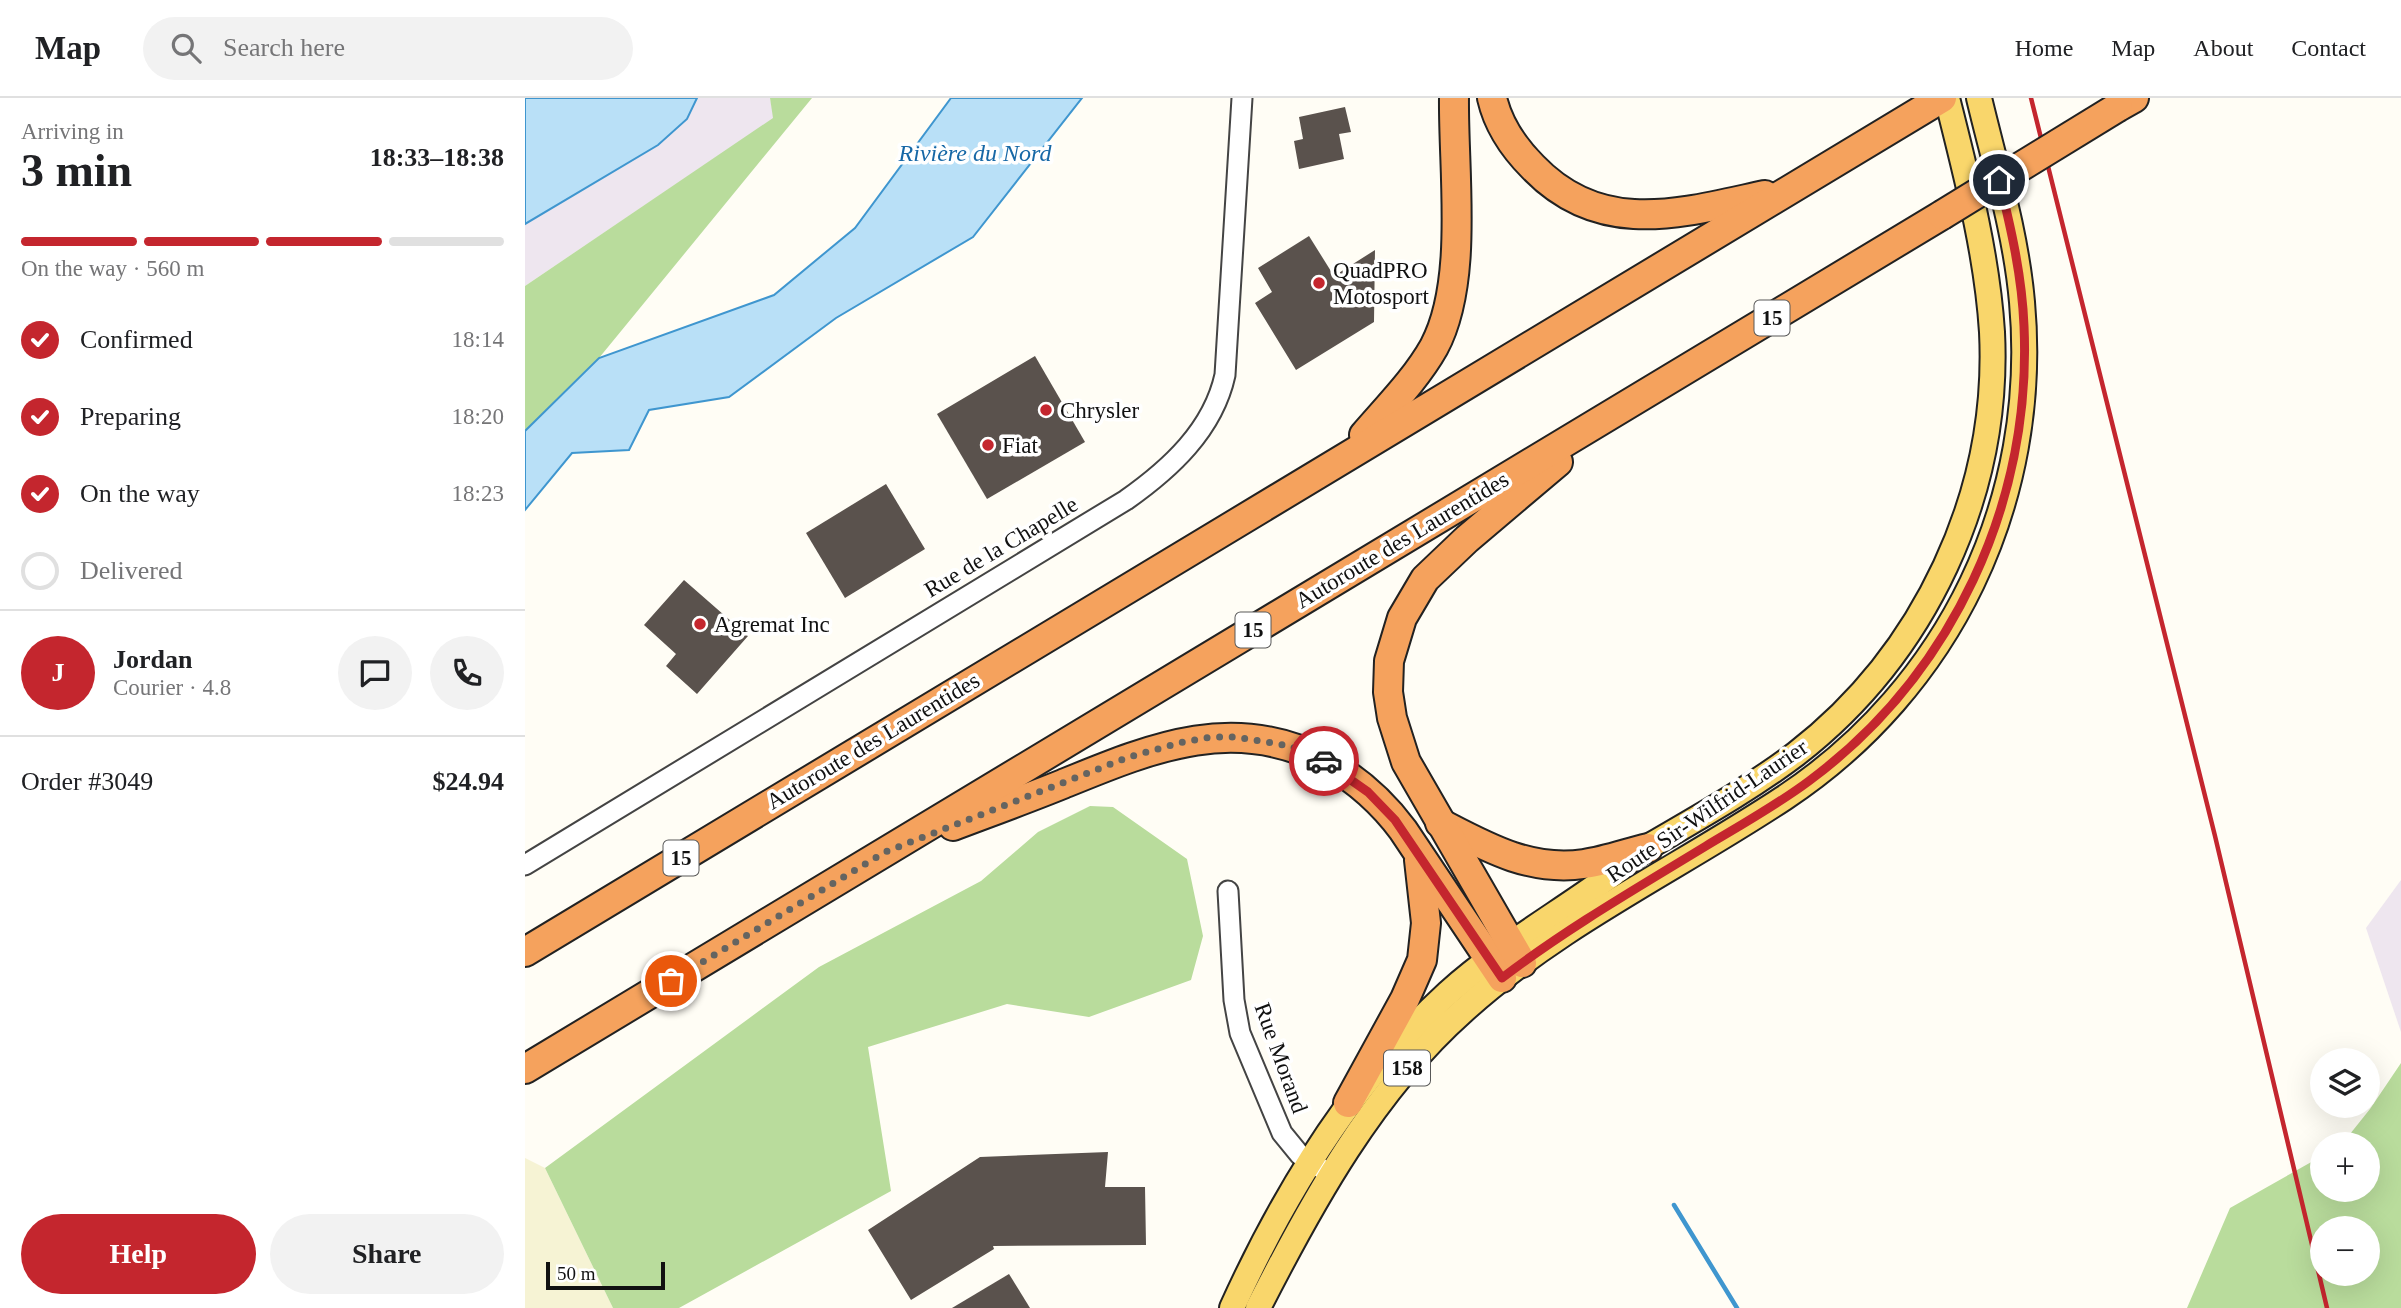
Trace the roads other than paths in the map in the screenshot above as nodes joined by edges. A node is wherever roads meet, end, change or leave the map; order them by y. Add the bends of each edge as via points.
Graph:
1 (1242, 98) edge
2 (1454, 98) edge
3 (1492, 98) edge
4 (1944, 98) edge
5 (1979, 98) edge
6 (2126, 103) edge
7 (1789, 190) junction
8 (1621, 409) junction
9 (1349, 453) junction
10 (1440, 822) junction
11 (1648, 848) junction
12 (885, 852) junction
13 (1418, 854) junction
14 (525, 865) edge
15 (1228, 891) dead end
16 (525, 952) edge
17 (1505, 961) junction
18 (525, 1069) edge
19 (1349, 1103) junction
20 (1310, 1161) junction
21 (1332, 1175) junction
22 (1232, 1308) edge
23 (1258, 1308) edge

1 - 14 street, Rue de la Chapelle via 1225,375 1218,402 1184,451 1126,500
2 - 9 highway via 1455,263 1450,308 1419,370
3 - 7 highway via 1504,129 1529,163 1558,189 1593,207 1635,216 1665,215
4 - 7 highway, Autoroute des Laurentides / 15
4 - 11 main road, Route Sir-Wilfrid-Laurier / 158 via 1978,235 1992,351 1984,450 1957,542 1910,629 1840,714 1784,762
5 - 17 main road, Route Sir-Wilfrid-Laurier / 158 via 2020,282 2024,379 2007,486 1970,589 1921,670 1845,753 1787,797 1579,924
6 - 8 highway, Autoroute des Laurentides / 15, bridge
7 - 9 highway, Autoroute des Laurentides / 15
8 - 10 highway via 1452,552 1415,592 1402,618 1389,661 1392,718 1406,762
8 - 12 highway, Autoroute des Laurentides / 15
9 - 16 highway, Autoroute des Laurentides / 15
10 - 11 highway via 1504,855 1546,866 1595,862
10 - 17 highway
11 - 17 main road, Route Sir-Wilfrid-Laurier / 158
12 - 13 highway via 1129,757 1183,742 1236,737 1290,746 1344,773 1386,809
12 - 18 highway, Autoroute des Laurentides / 15
13 - 17 highway
13 - 19 highway via 1426,923 1422,960
15 - 20 street, Rue Morand via 1240,1033 1282,1133 1292,1148
17 - 19 main road, Route Sir-Wilfrid-Laurier / 158 via 1449,992 1403,1037
17 - 21 main road, Route Sir-Wilfrid-Laurier / 158 via 1408,1066
19 - 20 main road, Route Sir-Wilfrid-Laurier / 158
20 - 21 street, Rue Morand
20 - 22 main road, Route Sir-Wilfrid-Laurier / 158
21 - 23 main road, Route Sir-Wilfrid-Laurier / 158

